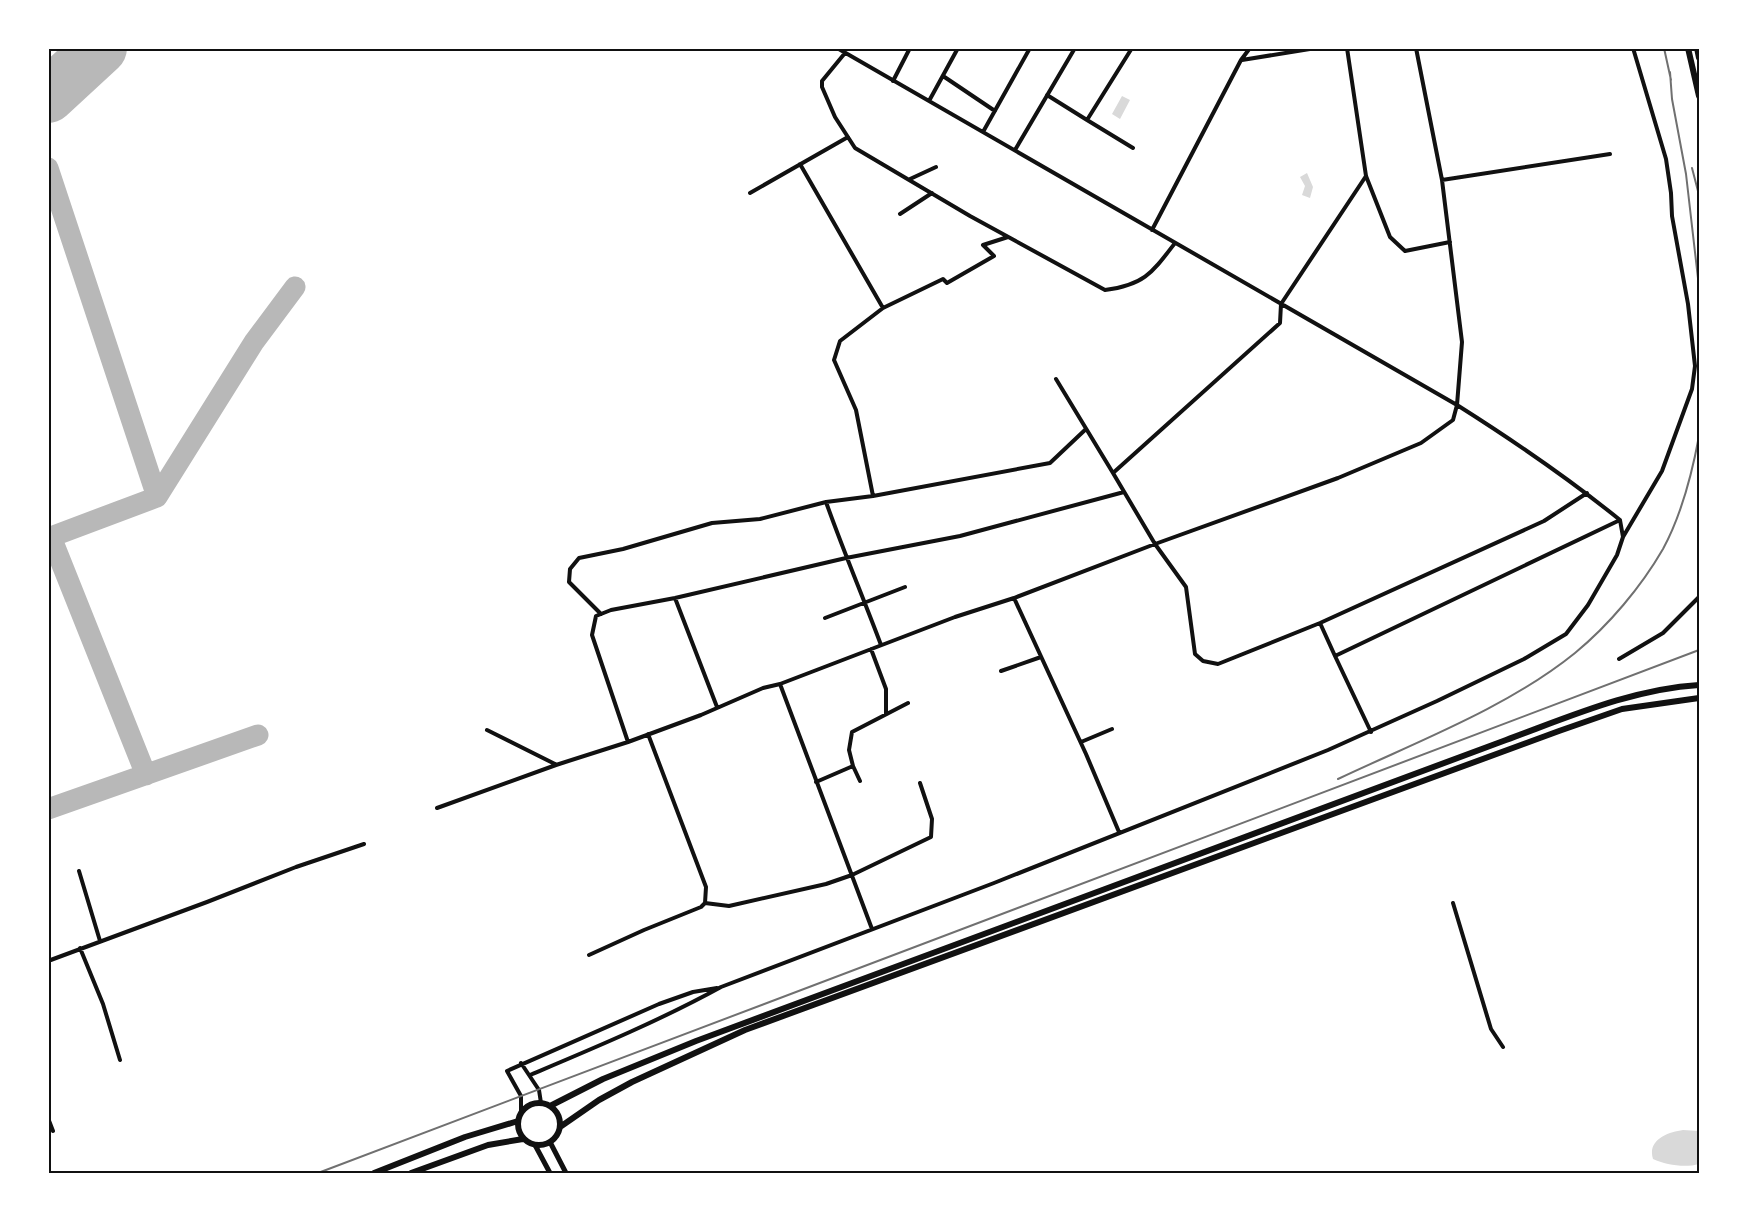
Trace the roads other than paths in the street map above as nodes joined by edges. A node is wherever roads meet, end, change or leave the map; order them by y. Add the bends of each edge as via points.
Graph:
1 (837, 48) edge
2 (910, 48) edge
3 (958, 48) edge
4 (1030, 48) edge
5 (1075, 48) edge
6 (1132, 48) edge
7 (1250, 48) edge
8 (1316, 48) edge
9 (1347, 48) edge
10 (1416, 48) edge
11 (1633, 48) edge
12 (1688, 48) edge
13 (1697, 48) edge
14 (845, 53) junction
15 (1699, 58) edge
16 (1241, 60) junction
17 (943, 76) junction
18 (893, 81) junction
19 (1047, 95) junction
20 (1699, 96) edge
21 (929, 101) junction
22 (995, 111) junction
23 (1087, 120) junction
24 (983, 132) junction
25 (848, 137) junction
26 (1133, 148) dead end
27 (1015, 150) junction
28 (1610, 154) dead end
29 (800, 164) junction
30 (936, 167) dead end
31 (1366, 176) junction
32 (910, 179) junction
33 (1442, 180) junction
34 (932, 192) junction
35 (750, 193) dead end
36 (900, 214) dead end
37 (1152, 230) junction
38 (1008, 237) junction
39 (1450, 242) junction
40 (1175, 243) junction
41 (1281, 304) junction
42 (883, 308) junction
43 (1056, 379) dead end
44 (1457, 405) junction
45 (1086, 429) junction
46 (1113, 473) junction
47 (1124, 492) junction
48 (1587, 493) junction
49 (873, 496) junction
50 (826, 502) junction
51 (1620, 520) junction
52 (1623, 537) junction
53 (1155, 544) junction
54 (846, 558) junction
55 (905, 587) dead end
56 (1699, 597) edge
57 (675, 598) junction
58 (1014, 598) junction
59 (866, 603) junction
60 (601, 614) junction
61 (825, 618) dead end
62 (1320, 623) junction
63 (881, 645) junction
64 (871, 649) junction
65 (1335, 656) junction
66 (1041, 657) junction
67 (1619, 659) dead end
68 (1001, 671) dead end
69 (780, 684) junction
70 (1699, 685) edge
71 (1699, 698) edge
72 (908, 703) dead end
73 (717, 707) junction
74 (886, 714) junction
75 (1112, 729) dead end
76 (487, 730) dead end
77 (1371, 732) junction
78 (648, 734) junction
79 (627, 742) junction
80 (1081, 742) junction
81 (555, 765) junction
82 (853, 766) junction
83 (860, 781) dead end
84 (816, 782) junction
85 (920, 783) dead end
86 (437, 808) dead end
87 (1119, 832) junction
88 (364, 844) dead end
89 (79, 871) dead end
90 (852, 875) junction
91 (705, 903) junction
92 (1453, 903) dead end
93 (872, 929) junction
94 (100, 941) junction
95 (80, 948) junction
96 (589, 955) dead end
97 (48, 961) edge
98 (721, 987) junction
99 (1503, 1047) dead end
100 (120, 1060) dead end
101 (521, 1063) junction
102 (530, 1075) junction
103 (542, 1103) junction
104 (550, 1106) junction
105 (521, 1113) junction
106 (48, 1118) edge
107 (518, 1121) junction
108 (560, 1126) junction
109 (52, 1131) dead end
110 (523, 1139) junction
111 (550, 1142) junction
112 (535, 1145) junction
113 (374, 1173) edge
114 (411, 1173) edge
115 (550, 1173) edge
116 (566, 1173) edge

1 - 14 street
2 - 18 street
3 - 17 street
4 - 22 street
5 - 19 street
6 - 23 street
7 - 16 street
8 - 16 street
9 - 31 street
10 - 33 street
11 - 52 street via 1665,159 1695,366 1692,389 1662,471
12 - 20 main road
13 - 15 main road
14 - 18 street
14 - 25 street via 822,81 822,87
16 - 37 street
17 - 21 street
17 - 22 street
18 - 21 street
19 - 23 street
19 - 27 street
21 - 24 street
22 - 24 street
23 - 26 street
24 - 27 street
25 - 29 street
25 - 32 street via 855,148
27 - 37 street
28 - 33 street
29 - 35 street
29 - 42 street
30 - 32 street
31 - 39 street via 1390,237 1405,251
31 - 41 street
32 - 34 street
33 - 39 street
34 - 36 street
34 - 38 street
37 - 40 street
38 - 40 street via 1105,290 1126,287 1152,272
38 - 42 street via 983,245 994,256 984,262 947,283 944,279
39 - 44 street via 1462,342
40 - 41 street
41 - 44 street
41 - 46 street via 1280,323
42 - 49 street via 840,341 834,360 856,410
43 - 45 street
44 - 48 street
44 - 53 street via 1453,420 1421,443 1338,478
45 - 46 street
45 - 49 street via 1050,463
46 - 47 street
47 - 53 street
47 - 54 street via 960,536
48 - 51 street
48 - 62 street via 1544,521
49 - 50 street
50 - 54 street
50 - 60 street via 760,519 712,523 579,558 570,569 569,582
51 - 52 street
51 - 65 street
52 - 77 street via 1617,555 1566,634 1524,659
53 - 58 street
53 - 62 street via 1186,587 1192,643 1195,654 1203,661 1218,664
54 - 57 street
54 - 59 street
55 - 59 street
56 - 67 street via 1663,633
57 - 60 street
57 - 73 street
58 - 63 street
58 - 66 street
59 - 61 street
59 - 63 street
60 - 79 street via 596,616 592,634
62 - 65 street
63 - 64 street
64 - 69 street
64 - 74 street via 886,689
65 - 77 street
66 - 68 street
66 - 80 street
69 - 73 street
69 - 84 street
70 - 104 main road via 1654,690 1517,736 696,1041 603,1079
71 - 108 main road via 1622,710 1559,731 745,1030 632,1082
72 - 74 street
73 - 78 street
74 - 82 street via 852,732 849,750
75 - 80 street
76 - 81 street
77 - 87 street
78 - 79 street
78 - 91 street via 706,887
79 - 81 street
80 - 87 street
81 - 86 street
82 - 83 street
82 - 84 street
84 - 90 street
85 - 90 street via 932,819 932,837
87 - 93 street
88 - 94 street
89 - 94 street
90 - 91 street via 729,906
90 - 93 street
91 - 96 street
92 - 99 street via 1491,1029
93 - 98 street
94 - 95 street
95 - 97 street
95 - 100 street
98 - 101 street via 659,1004
98 - 102 street
101 - 102 street
101 - 105 street via 507,1071 521,1096
102 - 103 street
103 - 104 main road
103 - 105 main road via 529,1105
104 - 108 main road via 558,1115
105 - 107 main road
106 - 109 street
107 - 110 main road
107 - 113 main road
108 - 111 main road
110 - 112 main road
110 - 114 main road via 488,1145
111 - 112 main road
111 - 116 street
112 - 115 street

